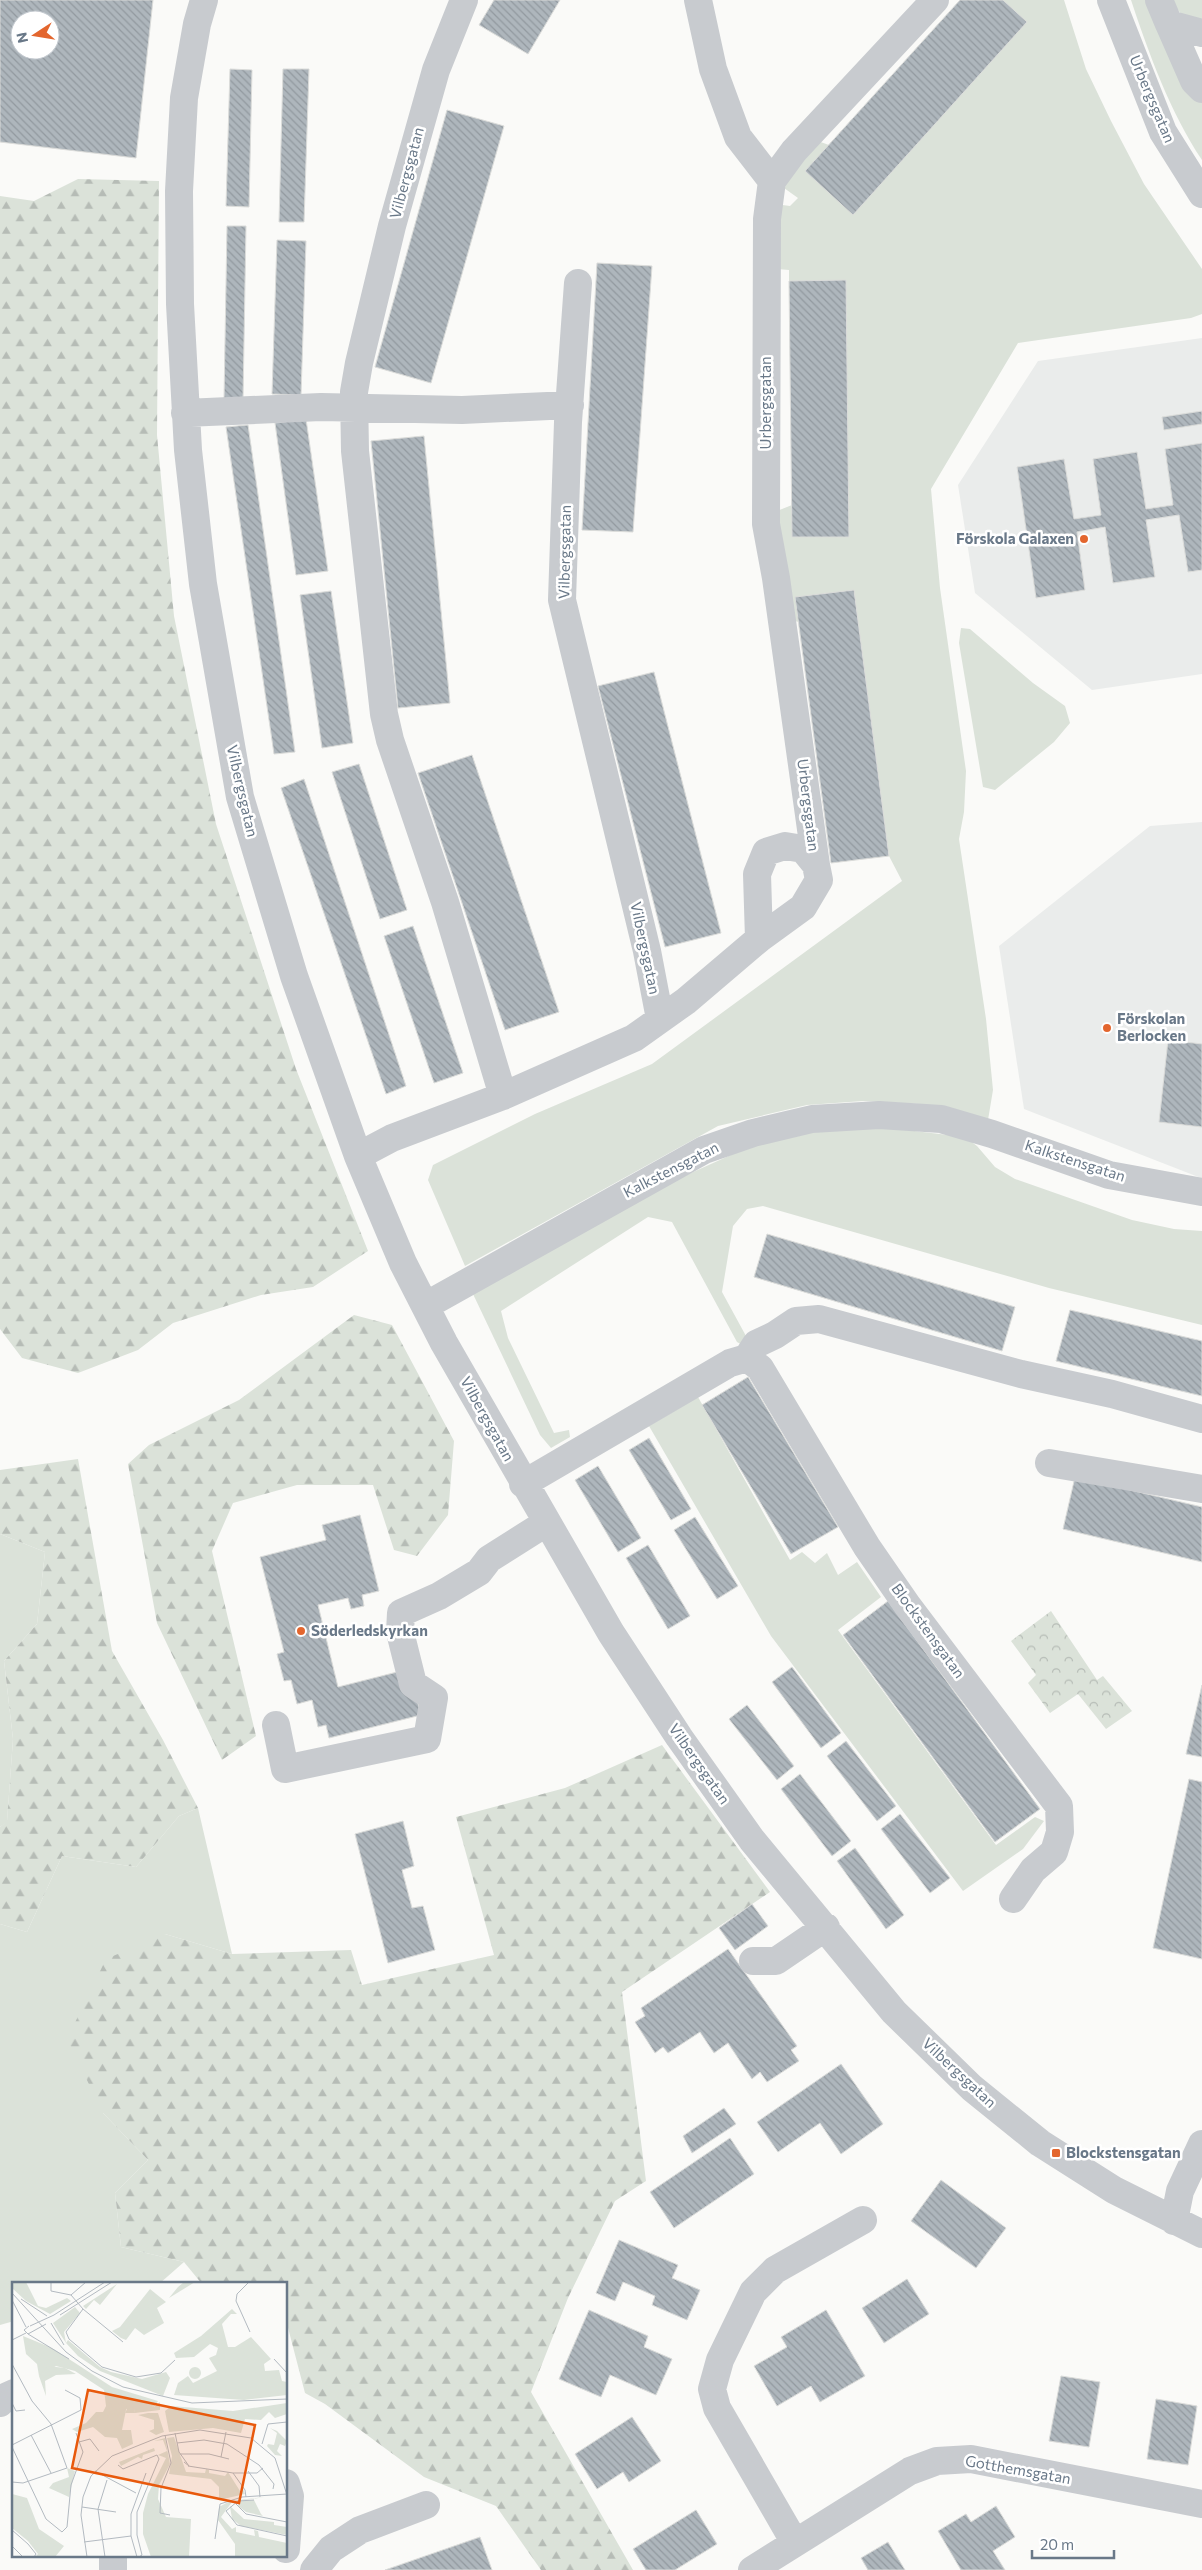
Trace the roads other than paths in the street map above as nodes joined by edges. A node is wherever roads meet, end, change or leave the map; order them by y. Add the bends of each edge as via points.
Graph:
1 (204, 0) edge
2 (464, 0) edge
3 (698, 0) edge
4 (935, 0) edge
5 (1111, 0) edge
6 (1164, 12) edge
7 (1202, 33) edge
8 (1202, 89) edge
9 (772, 181) junction
10 (1202, 194) edge
11 (578, 283) dead end
12 (570, 404) junction
13 (354, 408) junction
14 (185, 413) junction
15 (816, 865) junction
16 (759, 939) junction
17 (660, 1019) junction
18 (503, 1096) junction
19 (358, 1156) junction
20 (1202, 1192) edge
21 (425, 1306) junction
22 (747, 1358) junction
23 (1202, 1419) edge
24 (1049, 1463) dead end
25 (523, 1484) junction
26 (1202, 1490) edge
27 (546, 1523) junction
28 (276, 1725) dead end
29 (1013, 1899) dead end
30 (826, 1927) junction
31 (753, 1961) dead end
32 (1202, 2144) edge
33 (863, 2220) dead end
34 (1174, 2221) junction
35 (1202, 2234) edge
36 (12, 2394) edge
37 (0, 2403) edge
38 (288, 2490) edge
39 (1202, 2504) edge
40 (426, 2505) dead end
41 (288, 2522) edge
42 (795, 2543) junction
43 (314, 2570) edge
44 (752, 2570) edge

1 - 14 street, Vilbergsgatan via 184,98 179,191
2 - 13 street, Vilbergsgatan via 436,70 392,226 359,363
3 - 9 street via 713,69 738,137
4 - 9 street, Urbergsgatan via 794,151
5 - 10 street, Urbergsgatan via 1163,132
6 - 7 street
6 - 8 street via 1194,81
9 - 15 street, Urbergsgatan via 766,257 766,524
11 - 12 street, Vilbergsgatan
12 - 13 street via 462,410
12 - 17 street, Vilbergsgatan via 562,600 647,951
13 - 14 street
13 - 18 street, Vilbergsgatan via 355,451 384,714
14 - 19 street, Vilbergsgatan via 203,584 240,797 294,976
15 - 16 street, Vilbergsgatan via 819,880 803,907
15 - 16 street via 803,849 785,846 766,852 757,874
16 - 17 street, Vilbergsgatan
17 - 18 street, Vilbergsgatan via 634,1038
18 - 19 street, Vilbergsgatan via 392,1138
19 - 21 street, Vilbergsgatan via 403,1263
20 - 21 street, Kalkstensgatan via 1109,1175 941,1119 879,1115 812,1118 704,1150
21 - 25 street, Vilbergsgatan
22 - 23 street via 756,1344 796,1321 819,1319
22 - 25 street via 730,1363
22 - 29 street, Blockstensgatan via 760,1368 867,1547 907,1605 1059,1806 1060,1832 1054,1852 1033,1870
24 - 26 street
25 - 27 street, Vilbergsgatan
27 - 28 street via 489,1559 478,1572 439,1596 401,1613 400,1632 413,1684 434,1698 427,1739 285,1769
27 - 30 street, Vilbergsgatan via 611,1633 679,1737 752,1840
30 - 31 street via 776,1961
30 - 34 street, Vilbergsgatan via 894,2012 972,2088 1040,2143 1114,2190
32 - 34 street via 1180,2191
33 - 42 street via 776,2270 753,2292 720,2360 712,2389 717,2408
34 - 35 street, Vilbergsgatan
36 - 37 street
38 - 41 street
39 - 42 street, Gotthemsgatan via 971,2459 937,2461 910,2470
40 - 43 street via 360,2530 331,2549
42 - 44 street, Gotthemsgatan

